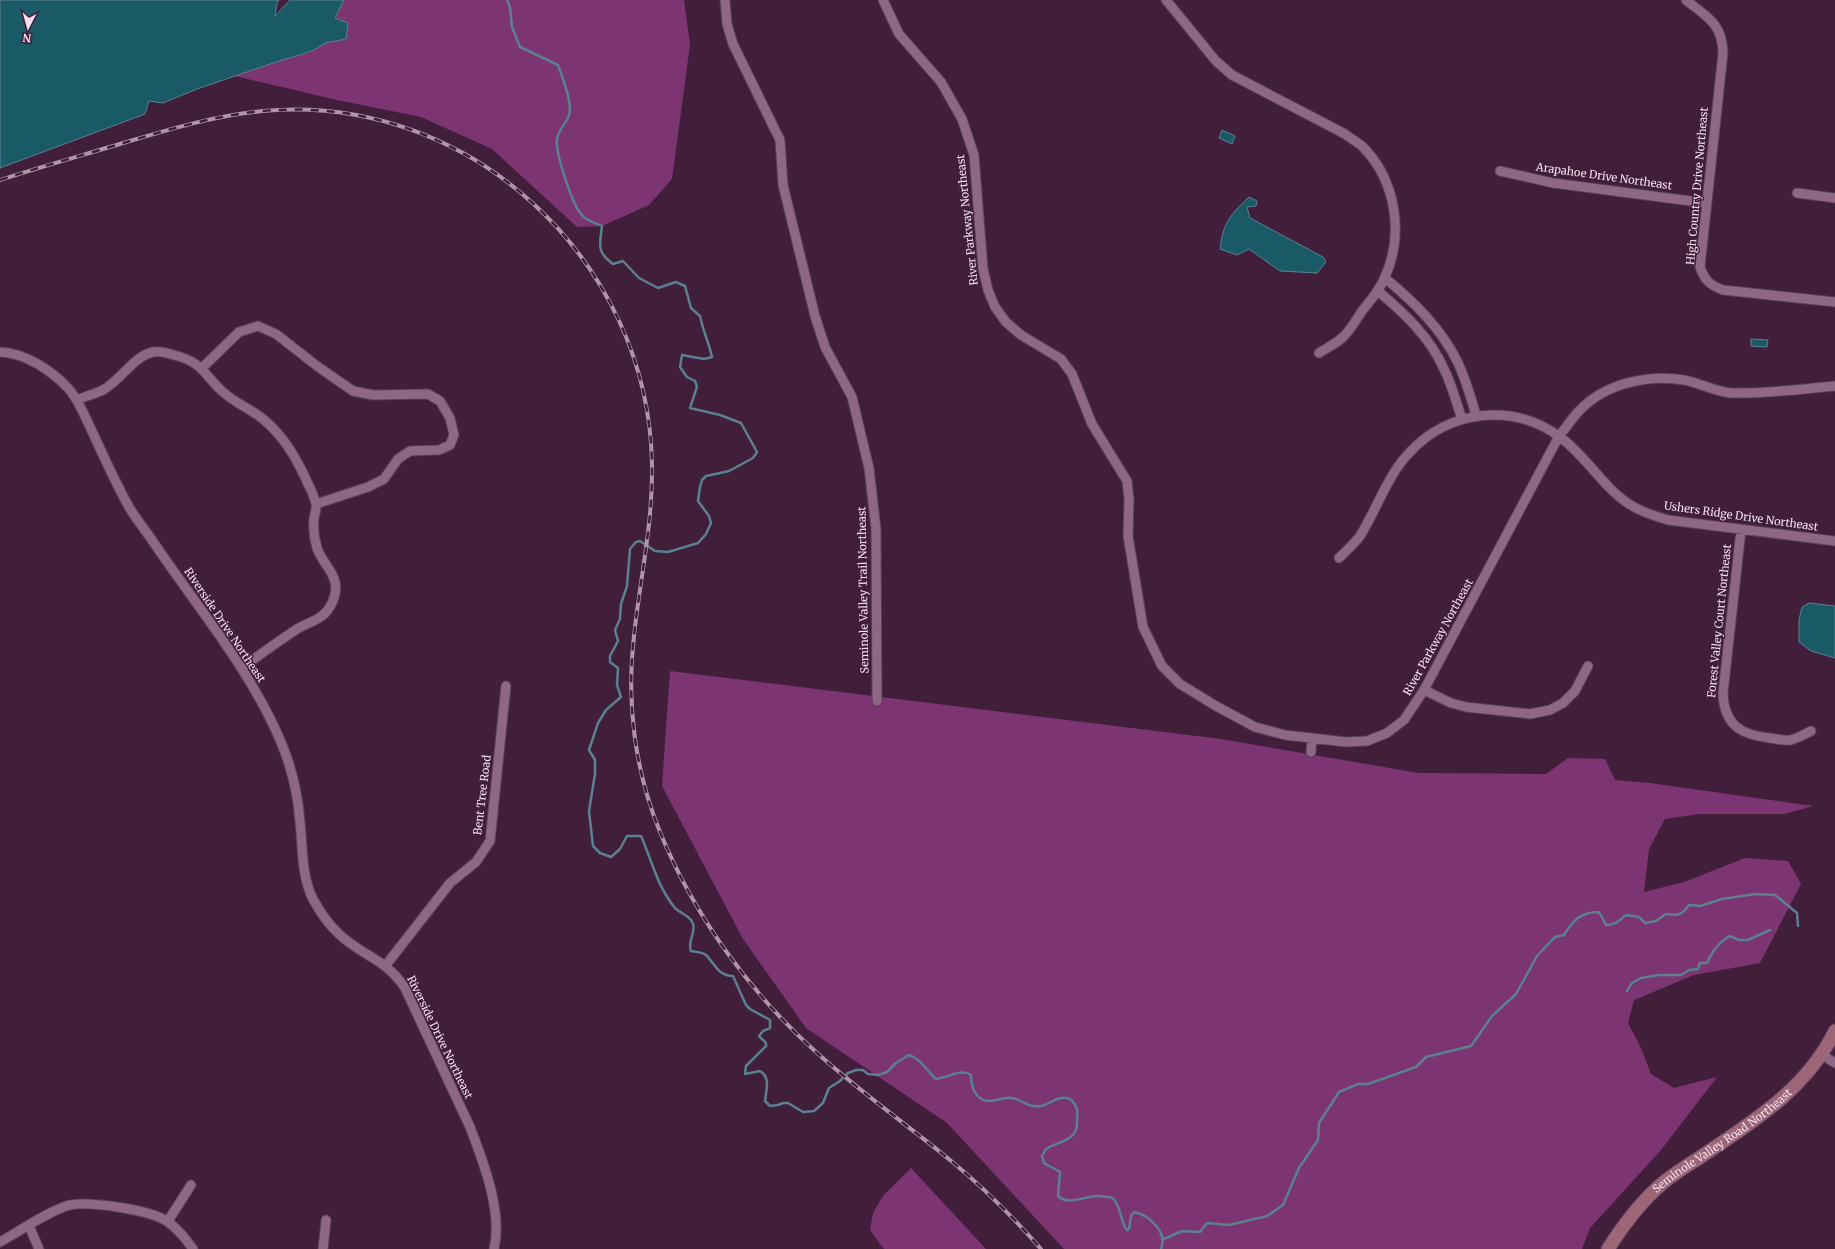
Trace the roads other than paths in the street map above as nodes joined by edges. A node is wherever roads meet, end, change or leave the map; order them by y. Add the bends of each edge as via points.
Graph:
1 (725, 0) edge
2 (883, 0) edge
3 (1166, 0) edge
4 (1686, 0) edge
5 (1500, 171) dead end
6 (1797, 193) dead end
7 (1835, 198) edge
8 (1706, 203) junction
9 (1385, 278) junction
10 (1378, 291) junction
11 (1835, 302) edge
12 (0, 352) edge
13 (1319, 353) dead end
14 (202, 368) junction
15 (1835, 386) edge
16 (77, 400) junction
17 (1476, 415) junction
18 (1462, 419) junction
19 (1559, 436) junction
20 (316, 504) junction
21 (1741, 530) junction
22 (1835, 541) edge
23 (1339, 558) dead end
24 (1588, 666) dead end
25 (242, 668) junction
26 (506, 686) dead end
27 (1424, 690) junction
28 (877, 702) dead end
29 (1811, 731) dead end
30 (1312, 738) junction
31 (1311, 752) dead end
32 (386, 965) junction
33 (1835, 1031) edge
34 (1822, 1055) junction
35 (1835, 1063) edge
36 (191, 1185) dead end
37 (326, 1220) dead end
38 (168, 1221) junction
39 (29, 1226) junction
40 (0, 1242) edge
41 (39, 1249) edge
42 (193, 1249) edge
43 (323, 1249) edge
44 (494, 1249) edge
45 (1608, 1249) edge

1 - 28 street, Seminole Valley Trail Northeast via 727,24 733,44 780,140 783,186 815,316 825,347 852,397 869,468 876,529
2 - 30 street, River Parkway Northeast via 899,34 941,82 962,119 974,155 983,269 995,307 1006,322 1021,335 1065,364 1072,374 1092,424 1127,481 1128,536 1144,628 1162,666 1180,684 1255,727 1285,735
3 - 9 street via 1216,61 1232,75 1345,134 1361,146 1375,163 1386,182 1396,220 1391,262
4 - 8 street, High Country Drive Northeast via 1714,23 1722,41 1723,53
5 - 8 street, Arapahoe Drive Northeast via 1553,183
6 - 7 street
8 - 11 street, High Country Drive Northeast via 1700,267 1704,279 1712,286 1723,290
9 - 10 street
9 - 17 street via 1428,318 1444,340 1458,363
10 - 13 street via 1342,338
10 - 18 street via 1416,327 1432,349 1444,368
12 - 16 street, Riverside Drive Northeast via 36,363 60,380
14 - 16 street via 183,357 166,352 153,352 141,357 103,390
14 - 20 street via 222,391 264,420 280,435 291,449
14 - 20 street via 239,332 258,326 276,334 353,391 373,395 428,394 440,401 450,418 454,435 450,445 439,450 410,451 398,459 384,479
15 - 19 street, River Parkway Northeast via 1730,393 1662,377 1627,382 1602,393 1580,409
16 - 25 street, Riverside Drive Northeast via 129,507
17 - 18 street, Ushers Ridge Drive Northeast
17 - 19 street, Ushers Ridge Drive Northeast via 1514,416 1537,424
18 - 23 street, Ushers Ridge Drive Northeast via 1440,427 1409,453 1394,472 1359,537
19 - 21 street, Ushers Ridge Drive Northeast via 1612,491 1647,514 1668,520
19 - 27 street, River Parkway Northeast
20 - 25 street via 314,536 318,550 331,570 335,583 332,604 313,623 296,629
21 - 22 street, Ushers Ridge Drive Northeast
21 - 29 street, Forest Valley Court Northeast via 1722,693 1723,707 1729,719 1740,730 1753,736 1790,740
24 - 27 street via 1574,692 1563,703 1550,710 1530,714 1466,707
25 - 32 street, Riverside Drive Northeast via 282,743 294,782 302,860 312,898 323,917 339,934
26 - 32 street, Bent Tree Road via 490,841 476,862 450,883
27 - 30 street, River Parkway Northeast via 1404,720 1387,734 1367,741 1346,742
30 - 31 street
32 - 44 street, Riverside Drive Northeast via 406,988 478,1148 494,1206 497,1228
33 - 34 street, Seminole Valley Road Northeast
34 - 35 street
34 - 45 street, Seminole Valley Road Northeast via 1795,1087 1768,1111 1665,1181 1637,1208
36 - 38 street
37 - 43 street
38 - 39 street via 151,1214 84,1204 69,1205
38 - 42 street
39 - 40 street
39 - 41 street

